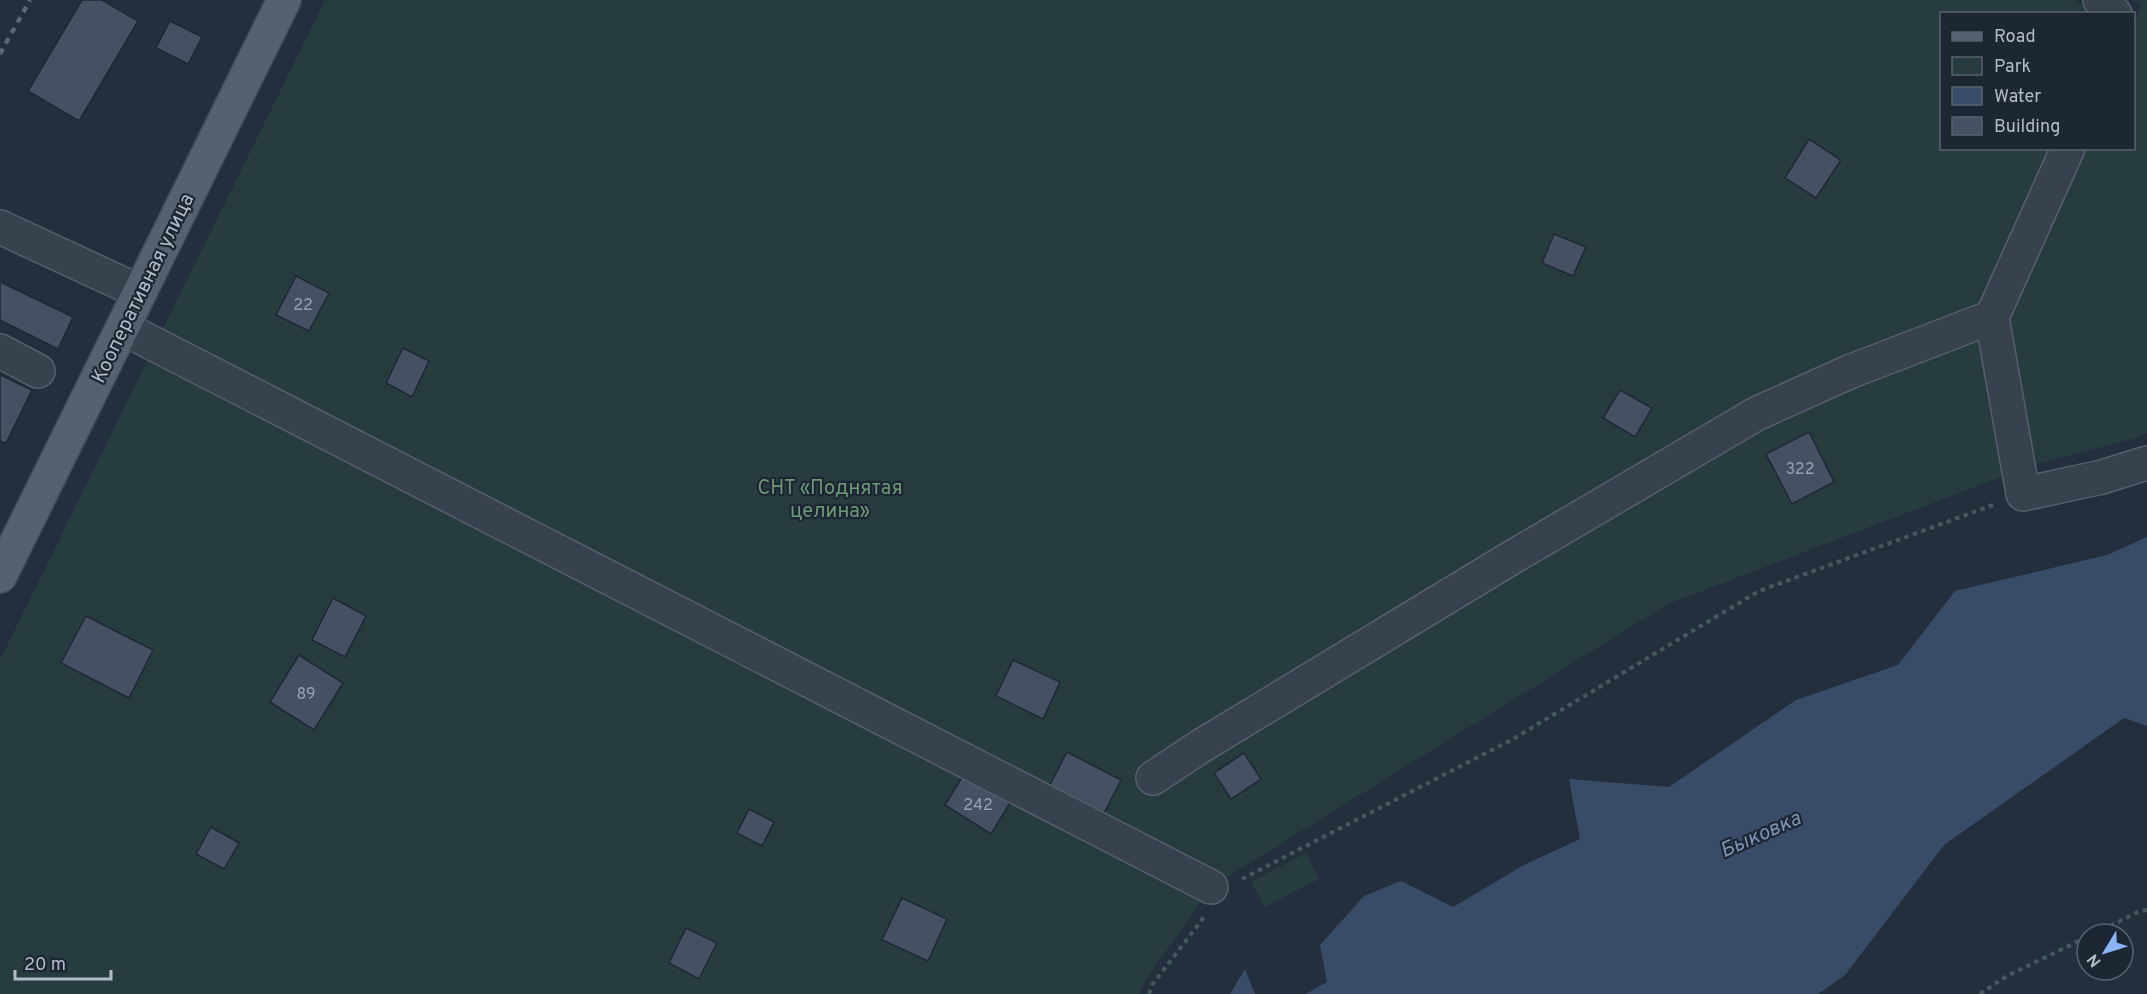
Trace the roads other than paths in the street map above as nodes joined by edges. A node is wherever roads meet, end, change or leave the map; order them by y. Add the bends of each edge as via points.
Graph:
1 (284, 0) edge
2 (2100, 0) edge
3 (2113, 12) edge
4 (2067, 150) edge
5 (9, 237) edge
6 (140, 292) junction
7 (1992, 317) junction
8 (123, 328) junction
9 (0, 351) edge
10 (38, 371) dead end
11 (2147, 463) edge
12 (0, 576) edge
13 (1153, 778) dead end
14 (1218, 894) road end

1 - 6 main road, Кооперативная улица
2 - 3 street
4 - 7 street
5 - 6 street
6 - 8 main road, Кооперативная улица
7 - 11 street via 2023,494
7 - 13 street via 1849,372 1756,414 1511,558
8 - 12 main road, Кооперативная улица
8 - 14 street
9 - 10 street

